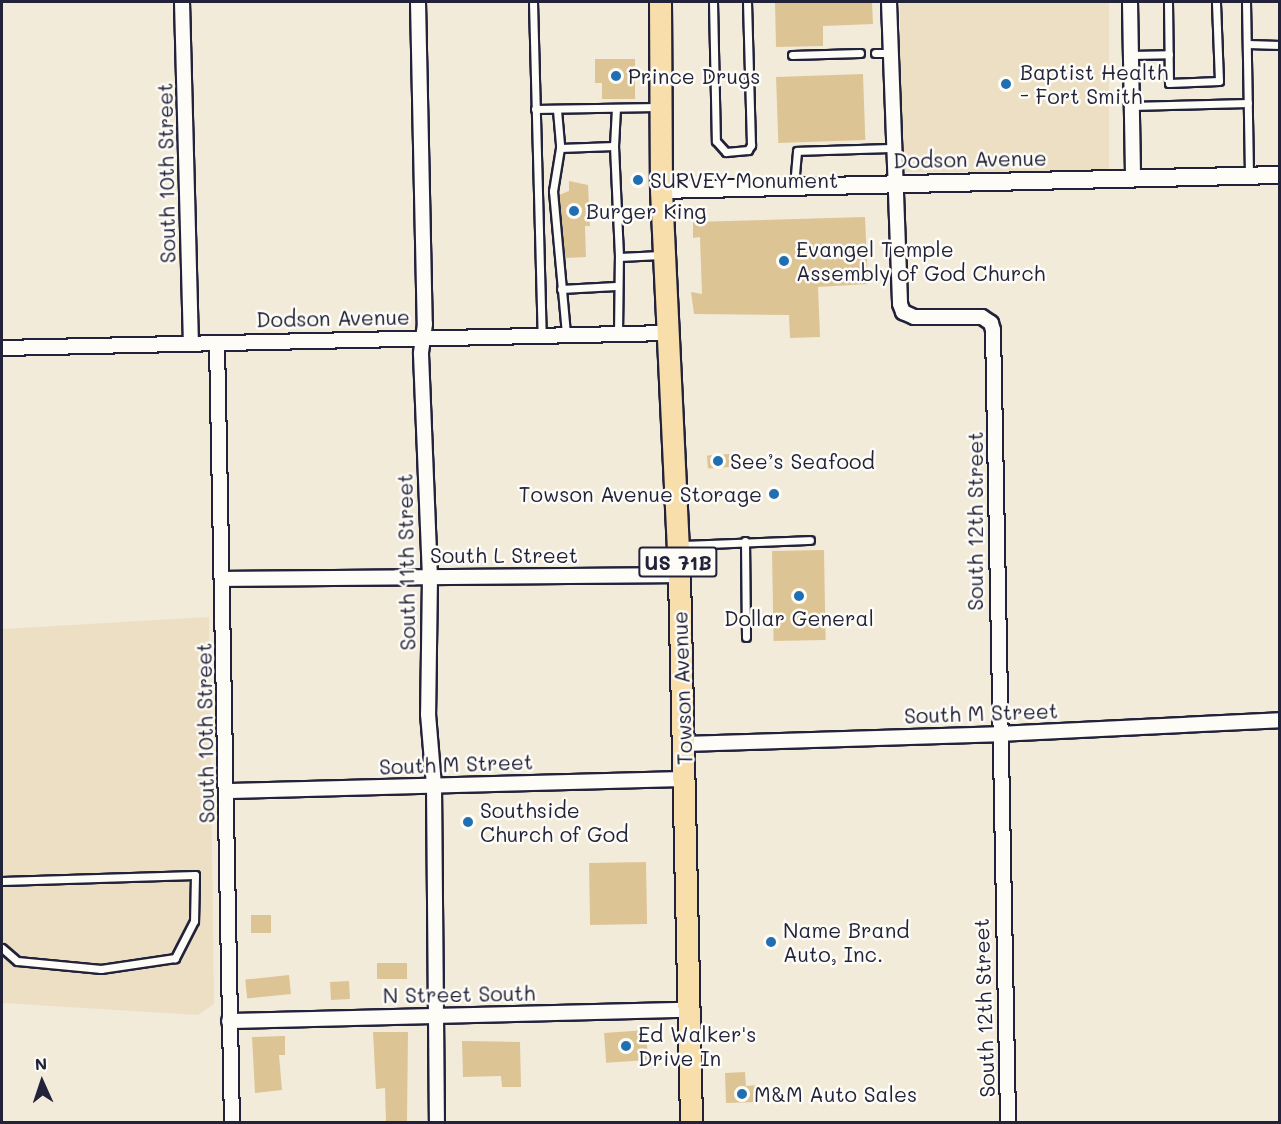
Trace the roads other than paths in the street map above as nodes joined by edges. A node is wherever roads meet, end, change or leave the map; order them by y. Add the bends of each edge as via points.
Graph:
1 (182, 2) edge
2 (418, 2) edge
3 (533, 2) edge
4 (660, 2) edge
5 (713, 2) edge
6 (747, 2) edge
7 (889, 2) edge
8 (1130, 2) edge
9 (1168, 2) edge
10 (1216, 2) edge
11 (1246, 2) edge
12 (1248, 44) junction
13 (1280, 45) edge
14 (860, 53) dead end
15 (875, 53) dead end
16 (891, 53) junction
17 (1169, 54) junction
18 (792, 55) dead end
19 (1130, 55) junction
20 (1248, 104) junction
21 (1131, 106) junction
22 (663, 107) junction
23 (535, 109) junction
24 (616, 109) junction
25 (557, 110) junction
26 (614, 146) junction
27 (560, 148) junction
28 (895, 148) junction
29 (1280, 175) edge
30 (1249, 176) junction
31 (1133, 178) junction
32 (896, 183) junction
33 (794, 186) junction
34 (661, 190) junction
35 (663, 255) junction
36 (618, 257) junction
37 (616, 286) junction
38 (561, 289) junction
39 (666, 333) junction
40 (618, 334) junction
41 (566, 335) junction
42 (542, 336) junction
43 (423, 339) junction
44 (191, 343) junction
45 (217, 343) junction
46 (2, 348) edge
47 (810, 540) dead end
48 (745, 542) junction
49 (677, 545) junction
50 (679, 575) junction
51 (430, 576) junction
52 (222, 579) junction
53 (746, 637) dead end
54 (1280, 720) edge
55 (998, 734) junction
56 (684, 744) junction
57 (685, 779) junction
58 (434, 786) junction
59 (228, 791) junction
60 (2, 881) edge
61 (2, 948) edge
62 (689, 1010) junction
63 (434, 1016) junction
64 (229, 1021) junction
65 (232, 1122) edge
66 (436, 1122) edge
67 (691, 1122) edge
68 (1008, 1122) edge

1 - 44 street, South 10th Street
2 - 43 street, South 11th Street
3 - 23 lane
4 - 22 main road, Towson Avenue / US 71B
5 - 6 lane via 716,141 726,152 748,150 751,145
7 - 16 street, South 12th Street
8 - 19 street
9 - 17 lane
10 - 17 lane via 1219,81 1169,83
11 - 12 lane
12 - 13 lane
12 - 20 lane
14 - 18 lane
15 - 16 lane
16 - 28 street, South 12th Street
17 - 19 lane
19 - 21 street
20 - 21 lane
20 - 30 lane
21 - 31 street
22 - 24 lane
22 - 34 main road, Towson Avenue / US 71B
23 - 25 lane
23 - 42 lane
24 - 25 lane
24 - 26 lane
25 - 27 lane
26 - 27 lane
26 - 36 lane
27 - 38 lane via 553,191
28 - 32 street, South 12th Street
28 - 33 lane via 797,151
29 - 30 street, Dodson Avenue
30 - 31 street, Dodson Avenue
31 - 32 street, Dodson Avenue
32 - 33 street, Dodson Avenue
32 - 55 street, South 12th Street via 903,312 914,317 982,317 988,319 993,330
33 - 34 street, Dodson Avenue
34 - 35 main road, Towson Avenue / US 71B
35 - 36 lane
35 - 39 main road, Towson Avenue / US 71B
36 - 37 lane
37 - 38 lane
37 - 40 lane
38 - 41 lane
39 - 40 street, Dodson Avenue
39 - 49 main road, Towson Avenue / US 71B
40 - 41 street, Dodson Avenue
41 - 42 street, Dodson Avenue
42 - 43 street, Dodson Avenue
43 - 45 street, Dodson Avenue
43 - 51 street, South 11th Street
44 - 45 street, Dodson Avenue
44 - 46 street, Dodson Avenue
45 - 52 street, South 10th Street
47 - 48 lane
48 - 49 lane
48 - 53 lane
49 - 50 main road, Towson Avenue / US 71B
50 - 51 street, South L Street
50 - 56 main road, Towson Avenue / US 71B
51 - 52 street, South L Street
51 - 58 street, South 11th Street via 428,714
52 - 59 street, South 10th Street
54 - 55 street, South M Street
55 - 56 street, South M Street
55 - 68 street, South 12th Street
56 - 57 main road, Towson Avenue / US 71B
57 - 58 street, South M Street
57 - 62 main road, Towson Avenue / US 71B
58 - 59 street, South M Street
58 - 63 street, South 11th Street
59 - 64 street, South 10th Street
60 - 61 lane via 195,875 194,921 175,958 101,969 17,961
62 - 63 street, N Street South
62 - 67 main road, Towson Avenue / US 71B
63 - 64 street, N Street South
63 - 66 street, South 11th Street
64 - 65 street, South 10th Street

